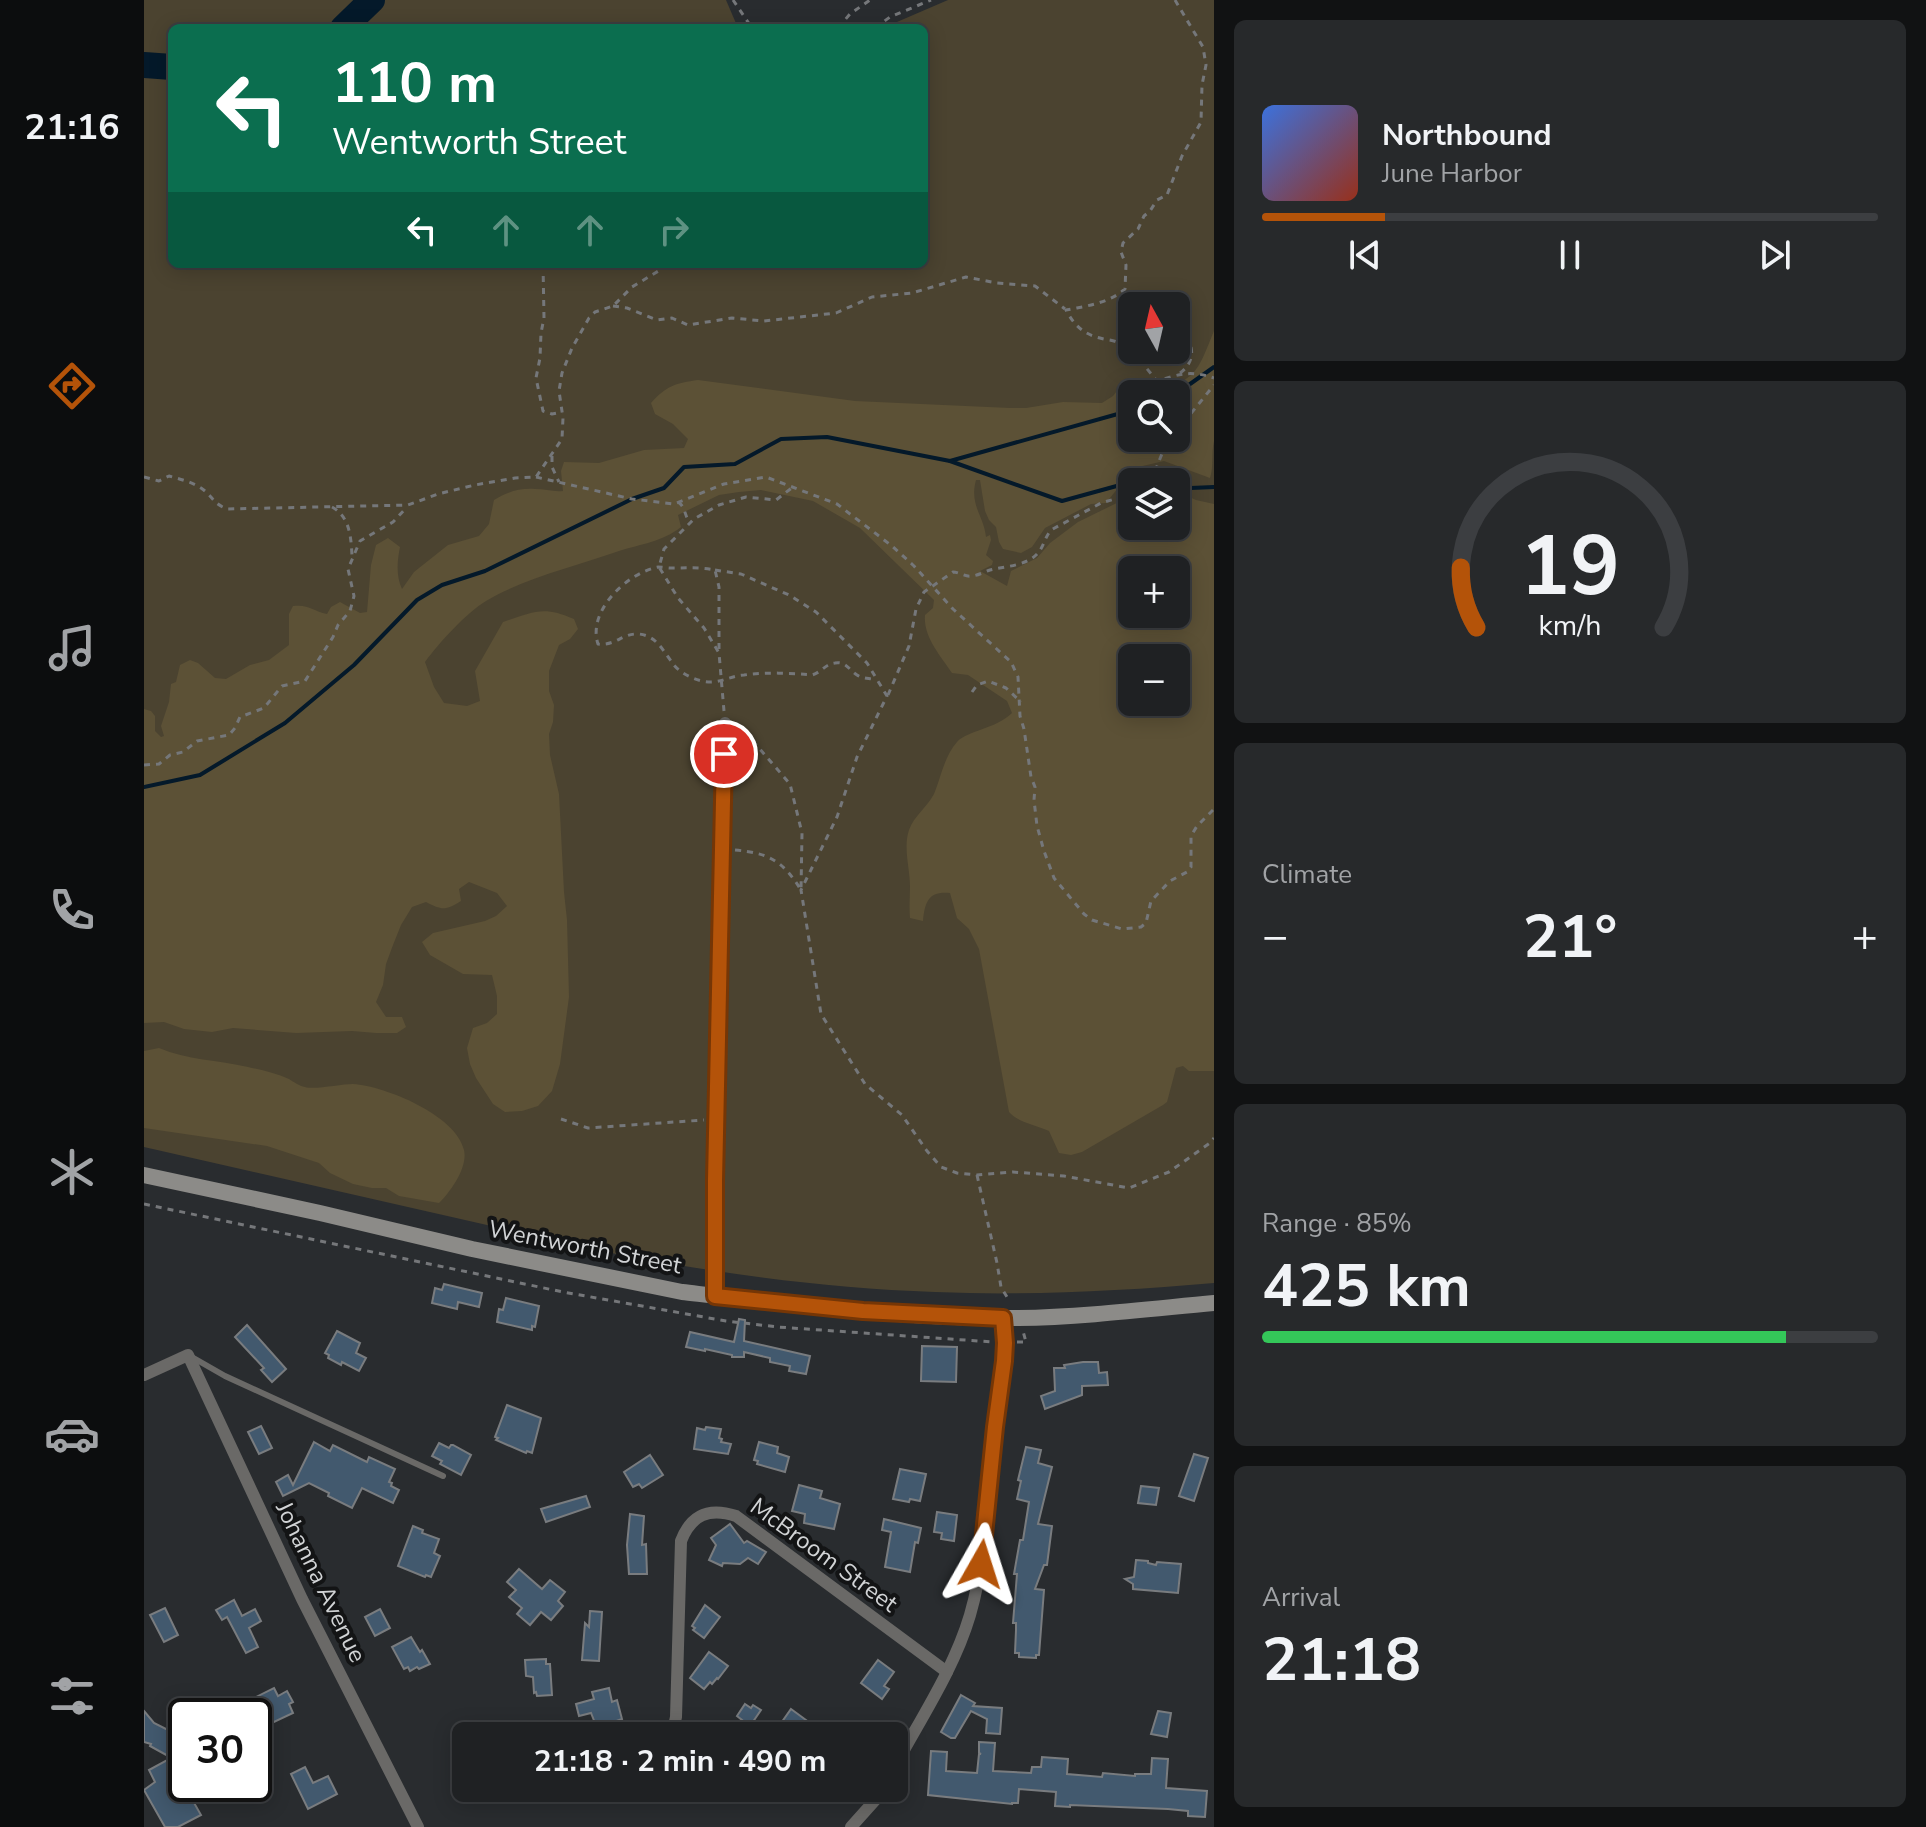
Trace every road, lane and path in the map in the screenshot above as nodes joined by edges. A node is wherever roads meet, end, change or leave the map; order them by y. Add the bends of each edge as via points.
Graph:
1 (733, 0) edge
2 (870, 0) edge
3 (931, 0) edge
4 (1175, 0) edge
5 (749, 24) edge
6 (841, 24) edge
7 (880, 24) edge
8 (543, 268) edge
9 (663, 268) edge
10 (613, 306) junction
11 (1066, 310) junction
12 (1189, 364) edge
13 (1180, 373) junction
14 (1212, 377) edge
15 (1214, 385) edge
16 (563, 412) junction
17 (1190, 415) edge
18 (552, 453) junction
19 (144, 477) edge
20 (536, 477) junction
21 (559, 482) junction
22 (793, 487) junction
23 (1118, 498) edge
24 (678, 502) junction
25 (408, 505) junction
26 (332, 506) junction
27 (690, 522) junction
28 (352, 560) junction
29 (659, 567) junction
30 (715, 570) junction
31 (932, 587) junction
32 (719, 653) junction
33 (878, 680) junction
34 (721, 682) junction
35 (972, 692) dead end
36 (887, 696) junction
37 (1021, 702) junction
38 (725, 723) junction
39 (144, 765) edge
40 (1214, 809) edge
41 (722, 849) junction
42 (801, 890) junction
43 (561, 1119) dead end
44 (716, 1119) junction
45 (1214, 1138) edge
46 (144, 1175) edge
47 (977, 1175) junction
48 (715, 1296) junction
49 (1214, 1303) edge
50 (1011, 1318) junction
51 (1005, 1343) junction
52 (188, 1355) junction
53 (144, 1375) edge
54 (443, 1476) dead end
55 (947, 1672) junction
56 (675, 1722) edge
57 (908, 1743) edge
58 (873, 1802) edge
59 (418, 1827) edge
60 (851, 1827) edge

1 - 5 path
2 - 6 path
3 - 7 path
4 - 11 path via 1203,47 1201,122 1167,195 1123,243 1125,289 1096,304
8 - 16 path via 544,318 536,378 543,411
9 - 10 path
10 - 11 path via 688,325 732,318 764,321 836,313 872,297 912,293 966,277 1035,286
10 - 16 path via 589,318 572,348 560,382
11 - 13 path via 1084,332 1118,343 1137,357 1157,381
12 - 13 path
13 - 14 path
15 - 17 path
16 - 18 path via 562,439
18 - 20 path
18 - 21 path
19 - 26 path via 183,480 227,509
20 - 21 path
20 - 25 path via 475,485
21 - 24 path via 632,499
22 - 24 path via 766,477 724,484
22 - 27 path via 776,500 746,497
22 - 31 path via 837,504 892,546
23 - 31 path via 1051,530 1035,556 1013,567 971,576 953,572
24 - 27 path
25 - 26 path
25 - 28 path via 393,522 360,541
26 - 28 path via 347,523
27 - 29 path via 664,549
28 - 39 path via 350,611 305,681 282,686 264,708 240,717 229,735 197,741 159,764
29 - 30 path
29 - 32 path
29 - 34 path via 616,591 599,617 598,644 638,634 652,638 687,675
30 - 32 path
30 - 33 path via 741,574 816,612
31 - 36 path via 916,609 909,646
31 - 37 path via 1011,662
32 - 34 path
33 - 34 path via 861,678 842,663 832,663 812,675 741,675
33 - 36 path
34 - 38 path
35 - 37 path via 988,681
36 - 42 path
37 - 40 path via 1044,851 1054,878 1092,920 1122,929 1146,923 1151,901 1191,867 1191,836
38 - 41 street
38 - 42 path via 752,740 790,784 802,833
41 - 42 path via 760,853 778,861
41 - 44 street
42 - 47 path via 821,1014 865,1084 902,1115 941,1167
43 - 44 path via 588,1128
44 - 48 street
45 - 47 path via 1169,1172 1129,1188 1064,1176
46 - 48 main road, Wentworth Street via 472,1249
47 - 50 path
48 - 50 main road, Wentworth Street
49 - 50 main road, Wentworth Street
50 - 51 street
50 - 51 path via 1026,1342
51 - 55 street via 981,1564 969,1616
52 - 53 street
52 - 54 lane
52 - 59 street, Johanna Avenue via 302,1599
55 - 56 street, McBroom Street via 736,1516 713,1512 692,1521 681,1541
55 - 57 street
58 - 60 street

